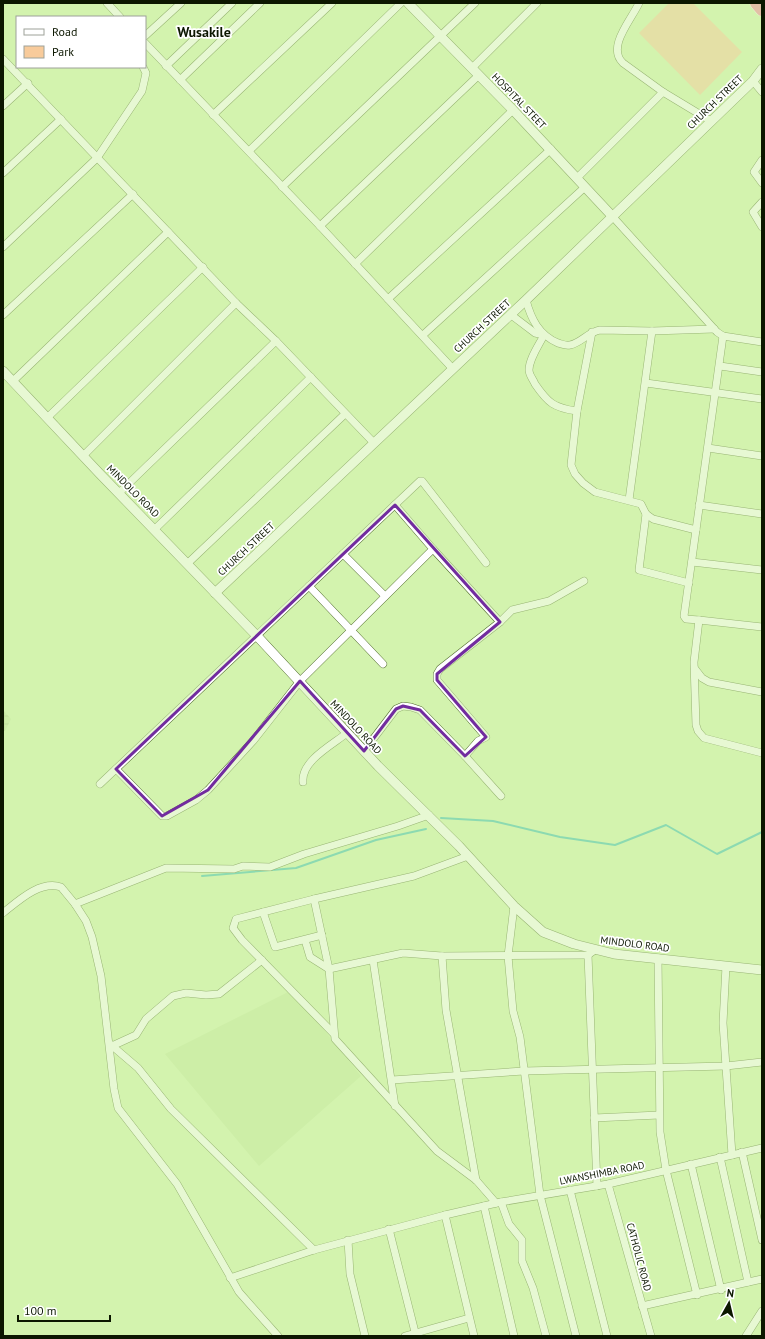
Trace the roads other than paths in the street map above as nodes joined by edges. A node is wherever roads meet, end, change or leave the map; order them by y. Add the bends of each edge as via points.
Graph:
1 (106, 3) edge
2 (181, 3) edge
3 (232, 3) edge
4 (260, 3) edge
5 (332, 3) edge
6 (401, 3) edge
7 (408, 3) edge
8 (475, 3) edge
9 (537, 3) edge
10 (639, 3) edge
11 (756, 3) edge
12 (762, 10) edge
13 (119, 16) edge
14 (146, 35) edge
15 (440, 36) junction
16 (146, 44) edge
17 (3, 59) edge
18 (166, 66) junction
19 (144, 68) edge
20 (475, 71) junction
21 (762, 71) edge
22 (180, 80) junction
23 (753, 81) junction
24 (28, 83) junction
25 (663, 92) junction
26 (762, 92) edge
27 (3, 106) edge
28 (513, 110) junction
29 (213, 115) junction
30 (61, 119) junction
31 (711, 121) junction
32 (550, 150) junction
33 (249, 151) junction
34 (97, 158) junction
35 (762, 160) edge
36 (3, 173) edge
37 (577, 178) junction
38 (762, 183) edge
39 (282, 187) junction
40 (585, 187) junction
41 (132, 194) junction
42 (762, 202) edge
43 (613, 216) junction
44 (320, 226) junction
45 (762, 227) edge
46 (168, 232) junction
47 (3, 247) edge
48 (356, 264) junction
49 (203, 267) junction
50 (388, 299) junction
51 (526, 300) junction
52 (236, 303) junction
53 (510, 314) junction
54 (3, 315) edge
55 (714, 329) junction
56 (652, 331) junction
57 (592, 332) junction
58 (544, 335) junction
59 (423, 336) junction
60 (723, 336) junction
61 (276, 341) junction
62 (762, 342) edge
63 (720, 366) junction
64 (453, 369) junction
65 (3, 371) edge
66 (762, 372) edge
67 (311, 377) junction
68 (12, 381) junction
69 (646, 383) junction
70 (716, 393) junction
71 (762, 399) edge
72 (577, 411) junction
73 (345, 414) junction
74 (48, 417) junction
75 (374, 443) junction
76 (708, 448) junction
77 (83, 456) junction
78 (762, 456) edge
79 (119, 493) junction
80 (629, 500) junction
81 (699, 505) junction
82 (395, 506) junction
83 (646, 514) junction
84 (762, 514) edge
85 (155, 529) junction
86 (696, 530) junction
87 (433, 549) junction
88 (343, 554) junction
89 (692, 562) junction
90 (486, 563) dead end
91 (187, 564) junction
92 (762, 570) edge
93 (584, 581) dead end
94 (689, 583) junction
95 (309, 586) junction
96 (215, 593) junction
97 (385, 596) junction
98 (699, 620) junction
99 (500, 622) junction
100 (762, 627) edge
101 (352, 631) junction
102 (257, 636) junction
103 (383, 664) dead end
104 (695, 669) junction
105 (300, 681) junction
106 (762, 692) edge
107 (347, 733) junction
108 (364, 750) junction
109 (762, 752) edge
110 (465, 756) junction
111 (116, 769) junction
112 (303, 782) dead end
113 (100, 784) dead end
114 (501, 796) dead end
115 (429, 815) junction
116 (468, 856) junction
117 (314, 899) junction
118 (75, 904) junction
119 (514, 906) junction
120 (263, 912) junction
121 (3, 913) edge
122 (322, 935) junction
123 (306, 940) junction
124 (592, 953) junction
125 (442, 956) junction
126 (508, 956) junction
127 (658, 958) junction
128 (262, 960) junction
129 (373, 960) junction
130 (726, 966) junction
131 (329, 969) junction
132 (762, 970) edge
133 (333, 1033) junction
134 (111, 1045) junction
135 (762, 1062) edge
136 (726, 1066) junction
137 (660, 1067) junction
138 (593, 1069) junction
139 (524, 1070) junction
140 (457, 1074) junction
141 (392, 1080) junction
142 (396, 1106) junction
143 (658, 1115) junction
144 (594, 1118) junction
145 (762, 1148) edge
146 (742, 1152) junction
147 (732, 1155) junction
148 (720, 1157) junction
149 (692, 1164) junction
150 (666, 1170) junction
151 (476, 1180) junction
152 (608, 1184) junction
153 (597, 1186) junction
154 (570, 1190) junction
155 (540, 1195) junction
156 (498, 1203) junction
157 (484, 1206) junction
158 (446, 1215) junction
159 (389, 1229) junction
160 (348, 1240) junction
161 (762, 1240) edge
162 (314, 1250) junction
163 (230, 1278) junction
164 (762, 1279) edge
165 (748, 1282) junction
166 (720, 1290) junction
167 (697, 1295) junction
168 (642, 1306) junction
169 (762, 1311) edge
170 (469, 1318) junction
171 (416, 1335) edge
172 (278, 1336) edge
173 (365, 1336) edge
174 (405, 1336) edge
175 (474, 1336) edge
176 (514, 1336) edge
177 (546, 1336) edge
178 (576, 1336) edge
179 (607, 1336) edge
180 (651, 1336) edge
181 (746, 1336) edge

1 - 13 street
2 - 14 street
3 - 18 street
4 - 22 street
5 - 29 street
6 - 33 street
7 - 15 street, HOSPITAL STEET
8 - 15 street
9 - 20 street
10 - 25 street via 620,39 618,59
11 - 12 highway
15 - 20 street, HOSPITAL STEET
15 - 39 street
16 - 18 street
17 - 24 street
18 - 22 street
19 - 34 street via 146,73 142,90
20 - 28 street, HOSPITAL STEET
20 - 44 street
21 - 23 street, CHURCH STREET
22 - 29 street
23 - 26 street
23 - 31 street, CHURCH STREET
24 - 27 street
24 - 30 street
25 - 31 street
25 - 37 street
28 - 32 street, HOSPITAL STEET
28 - 48 street
29 - 33 street
30 - 34 street
30 - 36 street
31 - 43 street, CHURCH STREET
32 - 37 street, HOSPITAL STEET
32 - 50 street
33 - 39 street
34 - 41 street
34 - 47 street
35 - 38 street via 754,172
37 - 40 street, HOSPITAL STEET
39 - 44 street
40 - 43 street, HOSPITAL STEET
40 - 59 street
41 - 46 street
41 - 54 street
42 - 45 street via 753,212
43 - 51 street, CHURCH STREET
43 - 55 street
44 - 48 street
46 - 49 street
46 - 68 street
48 - 50 street
49 - 52 street
49 - 74 street
50 - 59 street
51 - 53 street, CHURCH STREET
51 - 58 street via 531,318
52 - 61 street
52 - 77 street
53 - 58 street via 535,333
53 - 64 street, CHURCH STREET
55 - 56 street
55 - 60 street
56 - 57 street
56 - 69 street
57 - 58 street via 570,345 564,345
57 - 72 street
58 - 72 street via 530,364 529,373 551,404
59 - 64 street
60 - 62 street
60 - 63 street
61 - 67 street
61 - 79 street
63 - 66 street
63 - 70 street
64 - 75 street, CHURCH STREET
65 - 68 street, MINDOLO ROAD
67 - 73 street
67 - 85 street
68 - 74 street, MINDOLO ROAD
69 - 70 street
69 - 80 street
70 - 71 street
70 - 76 street
72 - 80 street via 572,465 575,474 582,483 595,492
73 - 75 street
73 - 91 street
74 - 77 street, MINDOLO ROAD
75 - 96 street, CHURCH STREET
76 - 78 street
76 - 81 street
77 - 79 street, MINDOLO ROAD
79 - 85 street, MINDOLO ROAD
80 - 83 street via 641,504
81 - 84 street
81 - 86 street
82 - 87 street
82 - 88 street
82 - 90 street via 422,481
83 - 86 street via 665,523
83 - 94 street via 639,570
85 - 91 street, MINDOLO ROAD
86 - 89 street
87 - 97 street
87 - 99 street
88 - 95 street
88 - 97 street
89 - 92 street
89 - 94 street
91 - 96 street, MINDOLO ROAD
93 - 99 street via 549,601 512,610
94 - 98 street via 684,617
95 - 101 street
95 - 102 street
96 - 102 street, MINDOLO ROAD
97 - 101 street
98 - 100 street
98 - 104 street
99 - 110 street via 437,674 437,680 486,737 478,741
101 - 103 street
101 - 105 street
102 - 105 street, MINDOLO ROAD
102 - 111 street
104 - 106 street via 709,682
104 - 109 street via 698,731 704,738 713,741
105 - 107 street, MINDOLO ROAD
105 - 111 street via 252,741 208,790 196,800 167,816 162,816
107 - 108 street, MINDOLO ROAD
107 - 112 street via 304,770
108 - 110 street via 396,709 404,706 420,710
108 - 115 street, MINDOLO ROAD
110 - 114 street
111 - 113 street
115 - 116 street, MINDOLO ROAD
115 - 118 street via 270,867 243,866 234,870 166,868
116 - 117 street via 414,876
116 - 119 street, MINDOLO ROAD
117 - 120 street
117 - 122 street
118 - 121 street via 61,887 49,886 28,894
118 - 134 street via 92,937 101,976
119 - 124 street, MINDOLO ROAD via 543,932
119 - 126 street
120 - 123 street via 275,946
120 - 128 street via 236,920 233,924 242,940
122 - 123 street
122 - 131 street
123 - 131 street via 310,957
124 - 126 street
124 - 127 street, MINDOLO ROAD
124 - 138 street
125 - 126 street
125 - 129 street via 403,953
125 - 140 street via 446,1010
126 - 139 street via 513,1011 520,1037
127 - 130 street, MINDOLO ROAD
127 - 137 street
128 - 133 street
128 - 134 street via 218,994 173,996 146,1019 136,1035
129 - 131 street
129 - 141 street
130 - 132 street, MINDOLO ROAD
130 - 136 street via 723,1008
131 - 133 street
133 - 142 street via 338,1044
134 - 162 street via 138,1068 171,1108
134 - 163 street via 118,1108 177,1184
135 - 136 street
136 - 137 street
136 - 147 street
137 - 138 street
137 - 143 street
138 - 139 street
138 - 144 street
139 - 140 street
139 - 155 street
140 - 141 street
140 - 151 street
141 - 142 street
142 - 151 street via 437,1151
143 - 144 street
143 - 150 street
144 - 153 street
145 - 146 street, LWANSHIMBA ROAD
146 - 147 street, LWANSHIMBA ROAD
146 - 161 street
147 - 148 street, LWANSHIMBA ROAD
148 - 149 street, LWANSHIMBA ROAD
148 - 165 street
149 - 150 street, LWANSHIMBA ROAD
149 - 166 street
150 - 152 street, LWANSHIMBA ROAD
150 - 167 street
151 - 156 street
152 - 153 street, LWANSHIMBA ROAD
152 - 168 street, CATHOLIC ROAD
153 - 154 street, LWANSHIMBA ROAD
154 - 155 street, LWANSHIMBA ROAD
154 - 179 street
155 - 156 street, LWANSHIMBA ROAD
155 - 178 street
156 - 157 street, LWANSHIMBA ROAD
156 - 177 street via 509,1224 522,1240 522,1261 533,1288
157 - 158 street, LWANSHIMBA ROAD
157 - 176 street
158 - 159 street, LWANSHIMBA ROAD
158 - 170 street
159 - 160 street, LWANSHIMBA ROAD
159 - 171 street
160 - 162 street, LWANSHIMBA ROAD
160 - 173 street via 350,1274
162 - 163 street, LWANSHIMBA ROAD
163 - 172 street
164 - 165 street
165 - 166 street
166 - 167 street
167 - 168 street
168 - 180 street, CATHOLIC ROAD
169 - 181 street
170 - 171 street
170 - 175 street
171 - 174 street

